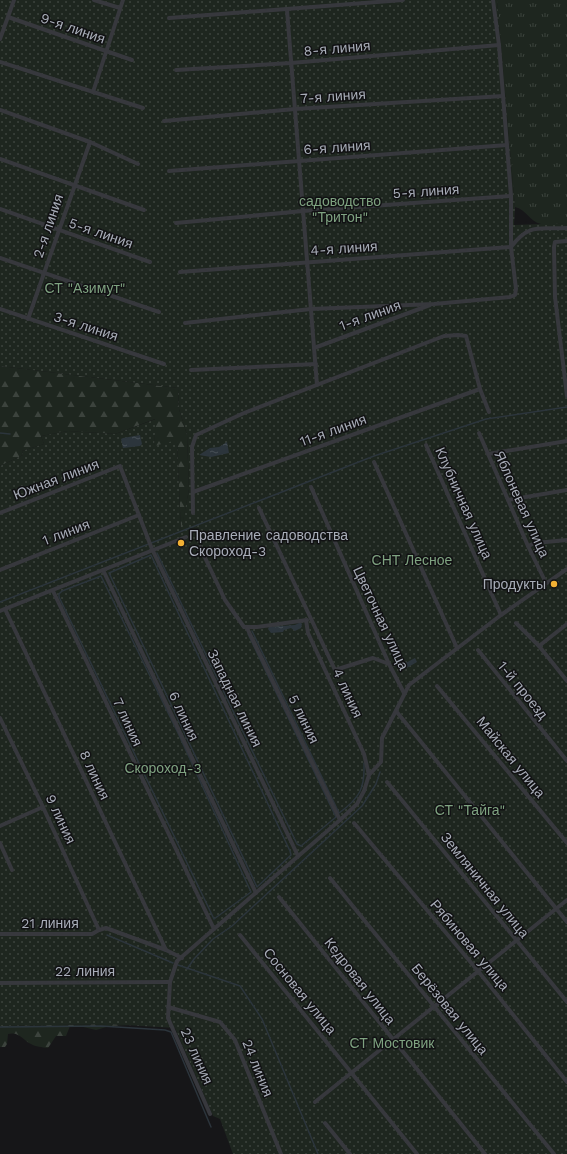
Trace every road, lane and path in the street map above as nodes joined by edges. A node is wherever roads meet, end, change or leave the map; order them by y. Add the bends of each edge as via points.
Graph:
1 (14, 0) edge
2 (94, 0) edge
3 (123, 0) edge
4 (397, 0) edge
5 (403, 0) edge
6 (493, 0) edge
7 (120, 8) junction
8 (287, 10) junction
9 (8, 17) junction
10 (169, 18) dead end
11 (0, 39) edge
12 (499, 45) junction
13 (106, 50) junction
14 (132, 60) dead end
15 (0, 62) edge
16 (291, 63) junction
17 (176, 70) dead end
18 (93, 92) junction
19 (503, 96) junction
20 (142, 108) dead end
21 (295, 109) junction
22 (0, 110) edge
23 (164, 121) dead end
24 (90, 142) junction
25 (507, 145) junction
26 (0, 159) edge
27 (299, 161) junction
28 (138, 164) dead end
29 (169, 171) dead end
30 (74, 185) junction
31 (511, 196) junction
32 (0, 209) edge
33 (144, 210) dead end
34 (303, 211) junction
35 (176, 223) dead end
36 (567, 228) edge
37 (58, 230) junction
38 (567, 241) edge
39 (511, 247) junction
40 (0, 258) edge
41 (150, 262) dead end
42 (307, 262) junction
43 (180, 272) dead end
44 (43, 273) junction
45 (434, 304) junction
46 (0, 309) edge
47 (311, 309) junction
48 (159, 312) dead end
49 (28, 319) junction
50 (185, 323) dead end
51 (314, 348) junction
52 (164, 364) dead end
53 (316, 364) junction
54 (192, 370) dead end
55 (566, 370) edge
56 (317, 385) junction
57 (480, 389) junction
58 (567, 396) edge
59 (489, 412) dead end
60 (479, 433) dead end
61 (567, 441) edge
62 (426, 445) dead end
63 (488, 454) junction
64 (374, 462) dead end
65 (120, 466) joint
66 (311, 487) dead end
67 (567, 490) edge
68 (193, 492) junction
69 (508, 500) junction
70 (259, 508) dead end
71 (0, 513) edge
72 (193, 514) dead end
73 (139, 515) junction
74 (186, 537) dead end
75 (567, 540) edge
76 (528, 546) junction
77 (200, 547) dead end
78 (152, 550) junction
79 (567, 569) edge
80 (0, 570) edge
81 (103, 570) junction
82 (546, 583) junction
83 (53, 590) junction
84 (5, 609) junction
85 (0, 611) edge
86 (501, 615) junction
87 (306, 620) junction
88 (312, 621) junction
89 (516, 623) dead end
90 (567, 624) edge
91 (247, 628) junction
92 (538, 646) junction
93 (457, 648) junction
94 (478, 650) dead end
95 (388, 664) junction
96 (567, 681) edge
97 (437, 686) dead end
98 (404, 693) junction
99 (396, 711) junction
100 (0, 718) edge
101 (567, 761) edge
102 (369, 775) junction
103 (387, 782) dead end
104 (43, 807) junction
105 (340, 820) junction
106 (354, 823) dead end
107 (0, 826) edge
108 (0, 842) edge
109 (567, 843) edge
110 (298, 856) junction
111 (12, 870) dead end
112 (330, 878) dead end
113 (256, 893) junction
114 (278, 897) dead end
115 (567, 900) edge
116 (556, 908) junction
117 (567, 922) edge
118 (214, 929) junction
119 (99, 930) junction
120 (0, 934) edge
121 (240, 936) dead end
122 (516, 941) junction
123 (166, 950) junction
124 (182, 958) junction
125 (478, 972) junction
126 (170, 982) junction
127 (0, 983) edge
128 (567, 1002) edge
129 (168, 1007) junction
130 (434, 1007) junction
131 (392, 1040) junction
132 (352, 1072) junction
133 (567, 1082) edge
134 (315, 1102) dead end
135 (210, 1114) dead end
136 (325, 1123) dead end
137 (281, 1154) edge
138 (350, 1154) edge
139 (417, 1154) edge
140 (485, 1154) edge
141 (554, 1154) edge

1 - 9 street
2 - 7 street
3 - 7 street
4 - 5 street
4 - 8 street
6 - 12 street
7 - 13 street
8 - 10 street
8 - 16 street
9 - 11 street
9 - 13 street, 9-я линия
12 - 16 street, 8-я линия
12 - 19 street
13 - 14 street, 9-я линия
13 - 18 street
15 - 18 street
16 - 17 street, 8-я линия
16 - 21 street
18 - 20 street
19 - 21 street, 7-я линия
19 - 25 street
21 - 23 street, 7-я линия
21 - 27 street
22 - 24 street
24 - 28 street
24 - 30 street, 2-я линия
25 - 27 street, 6-я линия
25 - 31 street
26 - 30 street
27 - 29 street, 6-я линия
27 - 34 street
30 - 33 street
30 - 37 street, 2-я линия
31 - 34 street, 5-я линия
31 - 39 street
32 - 37 street, 5-я линия
34 - 35 street, 5-я линия
34 - 42 street
36 - 39 street via 528,230 519,236
37 - 41 street, 5-я линия
37 - 44 street, 2-я линия
38 - 55 street via 555,242 554,247 555,297
39 - 42 street, 4-я линия
39 - 45 street via 516,289 512,296
40 - 44 street
42 - 43 street, 4-я линия
42 - 47 street
44 - 48 street
44 - 49 street, 2-я линия
45 - 47 street
45 - 51 street, 1-я линия
46 - 49 street, 3-я линия
47 - 50 street
47 - 51 street
49 - 52 street, 3-я линия
51 - 53 street
53 - 54 street
53 - 56 street
55 - 58 street
56 - 57 street via 444,336 458,335 466,336
56 - 68 street via 244,412 196,435 192,447
57 - 59 street
57 - 68 street, 11-я линия
60 - 63 street, Яблоневая улица
61 - 63 street
62 - 86 street, Клубничная улица
63 - 69 street, Яблоневая улица
64 - 93 street
65 - 71 street, Южная линия
65 - 73 street, Западная линия
66 - 95 street, Цветочная улица
67 - 69 street
68 - 72 street
69 - 76 street, Яблоневая улица
70 - 88 street
73 - 78 street, Западная линия
73 - 80 street, 1 линия
74 - 78 street
75 - 76 street
76 - 82 street, Яблоневая улица
77 - 91 street, 5 линия via 225,600
78 - 81 street
78 - 110 street, Западная линия
79 - 82 street
81 - 83 street
81 - 113 street, 6 линия
82 - 86 street
83 - 84 street
83 - 118 street, 7 линия
84 - 85 street
84 - 123 street, 8 линия
86 - 93 street
87 - 88 street
87 - 91 street
87 - 102 street, 4 линия via 308,633 364,754
88 - 95 street via 334,670 373,658
89 - 92 street
90 - 92 street
91 - 105 street, 5 линия
92 - 96 street
93 - 98 street via 419,676
94 - 101 street, 1-й проезд
95 - 98 street, Цветочная улица
97 - 109 street, Майская улица
98 - 99 street
99 - 102 street via 382,738 381,762
99 - 116 street
100 - 104 street, 9 линия
102 - 105 street, 23 линия via 356,804
103 - 122 street, Земляничная улица
104 - 107 street
104 - 119 street, 9 линия
105 - 110 street, 23 линия
106 - 125 street, Рябиновая улица
108 - 111 street
110 - 113 street, 23 линия
112 - 130 street, Берёзовая улица
113 - 118 street, 23 линия
114 - 131 street, Кедровая улица
115 - 116 street
116 - 117 street
116 - 122 street
118 - 124 street, 23 линия
119 - 120 street, 21 линия via 92,934
119 - 123 street, 21 линия via 106,928
121 - 132 street, Сосновая улица
122 - 125 street
122 - 128 street, Земляничная улица
123 - 124 street, 21 линия
124 - 126 street, 23 линия via 177,961
125 - 130 street
125 - 133 street, Рябиновая улица
126 - 127 street, 22 линия
126 - 129 street, 23 линия
129 - 135 street, 23 линия via 168,1018
129 - 137 street, 24 линия via 220,1022 229,1031 235,1040
130 - 131 street
130 - 141 street, Берёзовая улица
131 - 132 street
131 - 140 street, Кедровая улица
132 - 134 street
132 - 139 street, Сосновая улица
136 - 138 street

